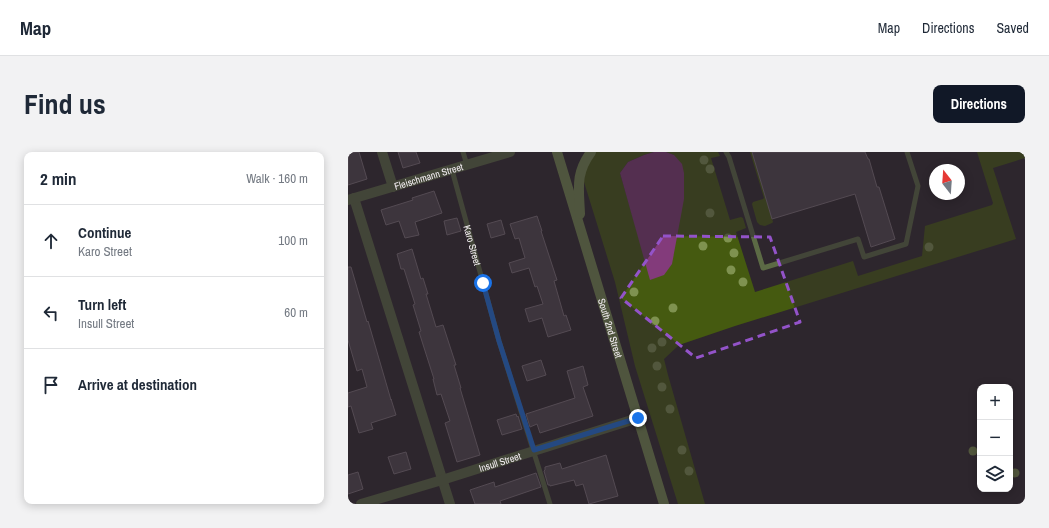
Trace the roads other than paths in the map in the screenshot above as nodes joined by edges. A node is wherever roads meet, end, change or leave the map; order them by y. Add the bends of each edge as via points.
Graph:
1 (382, 152) edge
2 (463, 152) edge
3 (510, 152) edge
4 (557, 152) edge
5 (591, 152) edge
6 (726, 152) edge
7 (907, 152) edge
8 (467, 165) junction
9 (452, 170) junction
10 (393, 187) junction
11 (351, 199) edge
12 (580, 228) junction
13 (638, 418) junction
14 (534, 450) junction
15 (442, 480) junction
16 (361, 504) edge
17 (450, 504) edge
18 (550, 504) edge
19 (664, 504) edge

1 - 10 street
2 - 8 lane
3 - 8 street, Fleischmann Street
4 - 12 main road, South 2nd Street
5 - 12 main road via 578,180
6 - 7 lane via 763,268 858,239 864,258 906,244 918,186
8 - 9 street, Fleischmann Street
9 - 10 street, Fleischmann Street
9 - 14 lane, Karo Street via 499,341
10 - 11 street, Fleischmann Street
11 - 15 street
12 - 13 main road, South 2nd Street
13 - 14 street, Insull Street
13 - 19 main road, South 2nd Street
14 - 15 street, Insull Street
14 - 18 lane, Karo Street
15 - 16 street, Insull Street
15 - 17 street

